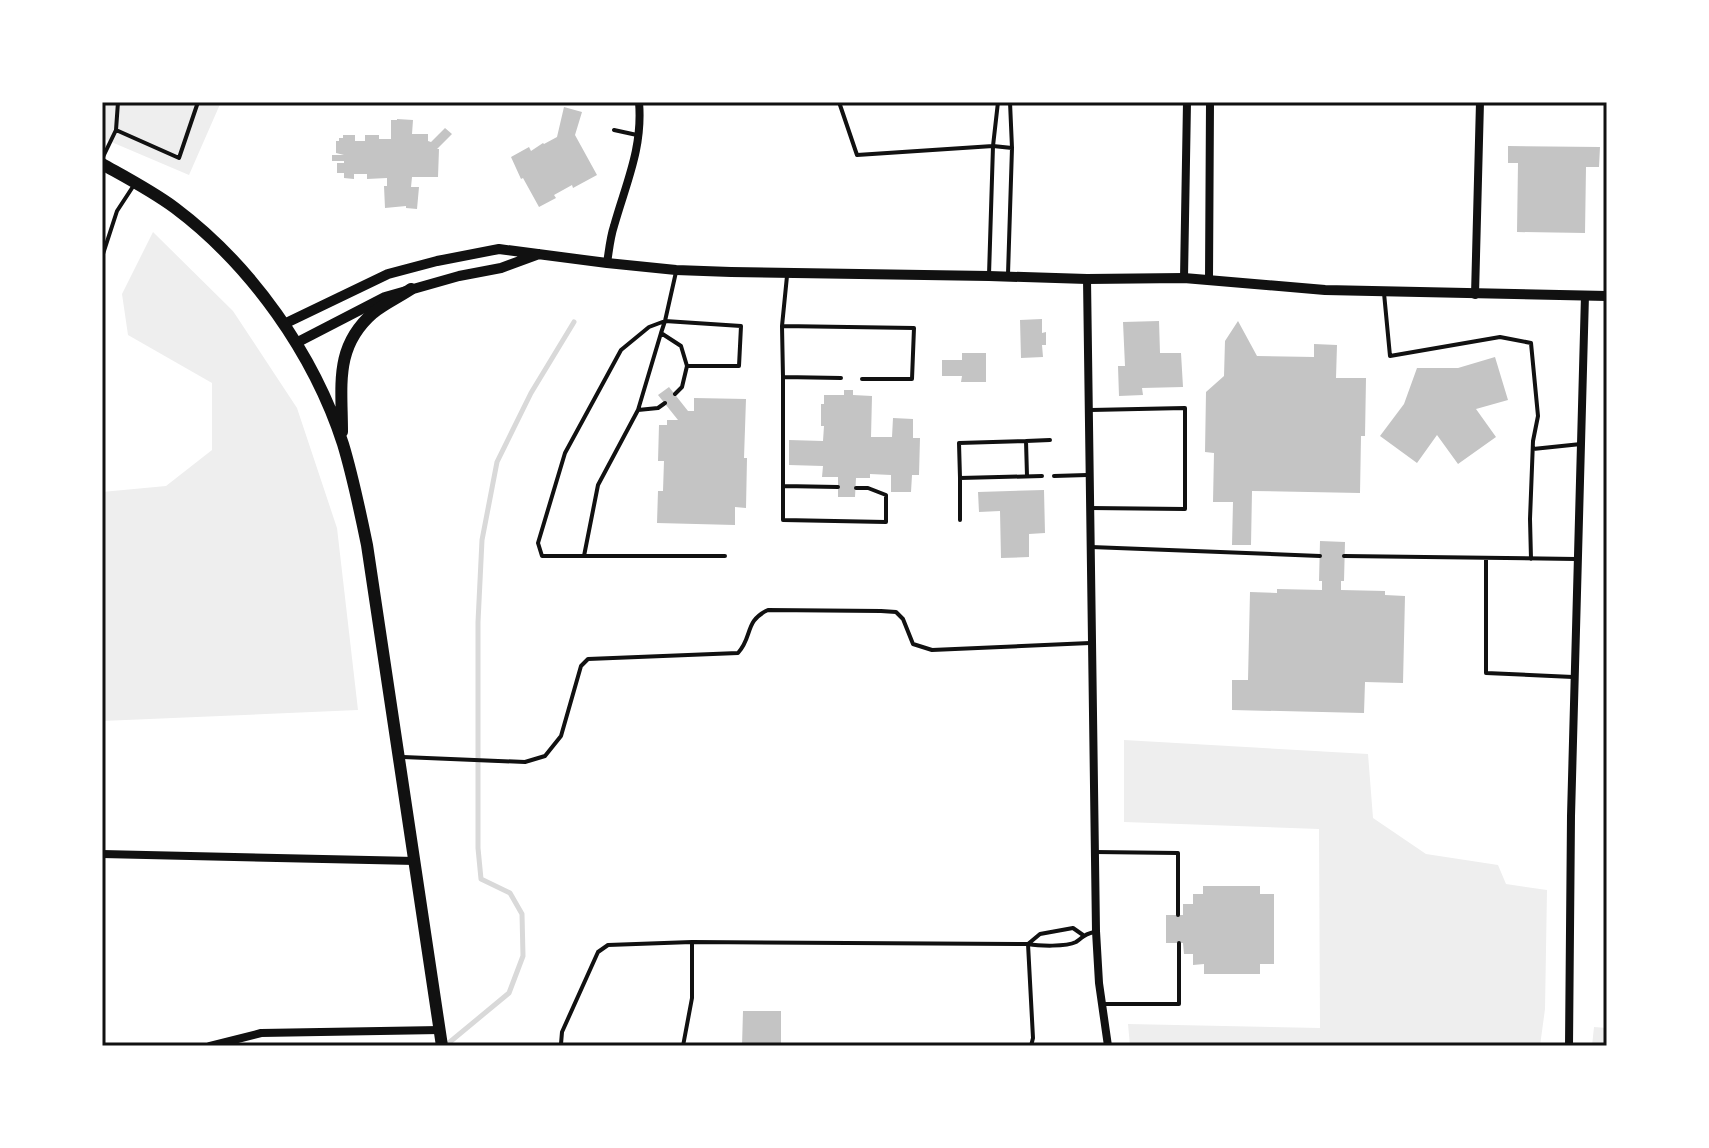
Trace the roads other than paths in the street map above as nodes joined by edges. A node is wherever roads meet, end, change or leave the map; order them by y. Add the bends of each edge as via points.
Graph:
1 (118, 102) edge
2 (198, 102) edge
3 (639, 102) edge
4 (839, 102) edge
5 (998, 102) edge
6 (1010, 102) edge
7 (1187, 102) edge
8 (1210, 102) edge
9 (1480, 102) edge
10 (116, 130) junction
11 (614, 130) dead end
12 (639, 135) junction
13 (993, 146) junction
14 (1012, 148) junction
15 (102, 162) edge
16 (136, 183) junction
17 (541, 253) junction
18 (102, 257) edge
19 (607, 263) junction
20 (676, 270) junction
21 (788, 273) junction
22 (989, 276) junction
23 (1008, 276) junction
24 (1184, 278) junction
25 (1087, 279) junction
26 (1209, 279) junction
27 (411, 289) junction
28 (1384, 290) junction
29 (1475, 295) junction
30 (1585, 295) junction
31 (1607, 296) edge
32 (665, 321) junction
33 (284, 324) junction
34 (782, 326) junction
35 (661, 333) junction
36 (296, 343) junction
37 (687, 366) junction
38 (783, 377) junction
39 (841, 378) dead end
40 (862, 379) dead end
41 (675, 394) dead end
42 (665, 403) dead end
43 (638, 410) junction
44 (1089, 410) junction
45 (1050, 440) dead end
46 (1026, 441) junction
47 (342, 443) junction
48 (1581, 444) junction
49 (1533, 449) junction
50 (1090, 475) junction
51 (1027, 476) junction
52 (1042, 476) dead end
53 (1054, 476) dead end
54 (960, 478) junction
55 (783, 486) junction
56 (838, 487) dead end
57 (856, 488) dead end
58 (1090, 508) junction
59 (960, 520) dead end
60 (1091, 547) junction
61 (584, 556) junction
62 (725, 556) dead end
63 (1320, 556) dead end
64 (1344, 556) dead end
65 (1486, 558) junction
66 (1531, 559) junction
67 (1578, 559) junction
68 (1092, 643) junction
69 (1576, 677) junction
70 (399, 757) junction
71 (1095, 852) junction
72 (102, 854) edge
73 (415, 861) junction
74 (1178, 915) dead end
75 (1096, 931) junction
76 (1083, 935) junction
77 (692, 942) junction
78 (1179, 943) dead end
79 (1028, 944) junction
80 (1102, 1004) junction
81 (440, 1030) junction
82 (210, 1046) edge
83 (442, 1046) edge
84 (563, 1046) edge
85 (683, 1046) edge
86 (1031, 1046) edge
87 (1108, 1046) edge
88 (1569, 1046) edge

1 - 10 lane
2 - 10 lane via 179,158
3 - 12 street
4 - 13 lane via 857,155
5 - 13 lane
6 - 14 lane
7 - 24 street
8 - 26 street
9 - 29 street
10 - 15 lane
11 - 12 lane
12 - 19 street
13 - 14 lane
13 - 22 lane
14 - 23 lane
15 - 16 main road
16 - 18 lane via 117,211
16 - 33 main road via 201,230
17 - 19 street
17 - 27 street
17 - 33 street via 499,249 388,274
19 - 20 street
20 - 21 street
20 - 32 lane
21 - 22 street
21 - 34 lane
22 - 23 street
23 - 25 street
24 - 25 street
24 - 26 street
25 - 44 street
26 - 28 street
27 - 36 street
27 - 47 main road via 374,313 344,353
28 - 29 street
28 - 49 lane via 1390,356 1500,337 1531,343 1538,416
29 - 30 street
30 - 31 street
30 - 48 street
32 - 35 lane
32 - 37 lane via 741,326 739,366
32 - 61 lane via 621,350 565,453 538,543 542,556
33 - 36 main road
34 - 38 lane
34 - 40 lane via 914,328 912,379
35 - 37 lane via 681,346
35 - 43 lane
36 - 47 main road
37 - 41 lane
38 - 39 lane
38 - 55 lane
42 - 43 lane
43 - 61 lane via 598,485
44 - 50 street
44 - 58 lane via 1185,408 1185,509
45 - 46 lane
46 - 51 lane
46 - 54 lane via 959,443
47 - 70 main road via 367,545
48 - 49 lane
48 - 67 street
49 - 66 lane
50 - 53 lane
50 - 58 street
51 - 52 lane
51 - 54 lane
54 - 59 lane
55 - 56 lane
55 - 57 lane via 783,520 886,522 886,495
58 - 60 street
60 - 63 lane
60 - 68 street
61 - 62 lane
64 - 65 lane
65 - 66 lane
65 - 69 lane via 1486,673
66 - 67 lane
67 - 69 street
68 - 70 lane via 932,650 913,644 896,612 768,610 757,615 738,653 588,659 581,666 561,736 545,756 525,762
68 - 71 street
69 - 88 street
70 - 73 main road
71 - 74 lane via 1178,853
71 - 75 street
72 - 73 street
73 - 81 main road
75 - 76 lane
75 - 80 street
76 - 79 lane via 1076,942
76 - 79 lane via 1073,928 1040,934
77 - 79 lane
77 - 84 lane via 608,945 598,952 562,1032
77 - 85 lane via 692,998
78 - 80 lane via 1179,1004
79 - 86 lane
80 - 87 street
81 - 82 street via 261,1033
81 - 83 main road

